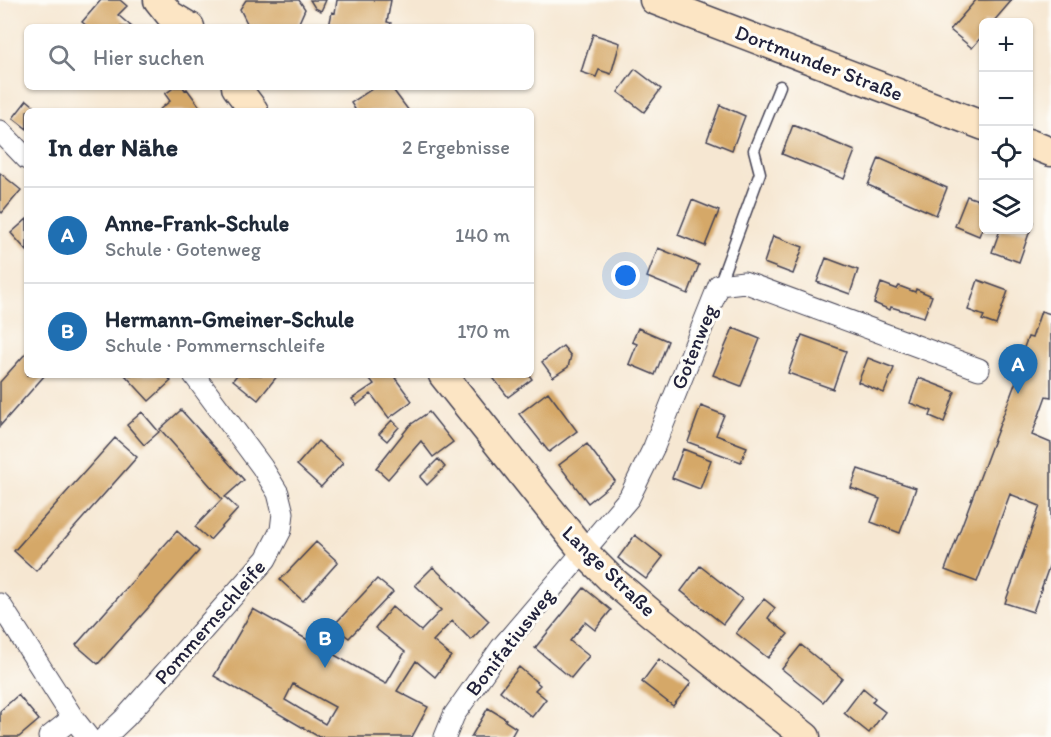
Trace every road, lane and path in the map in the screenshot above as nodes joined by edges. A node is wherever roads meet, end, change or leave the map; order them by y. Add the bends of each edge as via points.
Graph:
1 (158, 0) edge
2 (181, 0) edge
3 (654, 0) edge
4 (185, 24) edge
5 (189, 24) edge
6 (780, 86) dead end
7 (238, 90) edge
8 (252, 108) edge
9 (979, 124) edge
10 (0, 131) edge
11 (1033, 145) edge
12 (1051, 152) edge
13 (24, 156) edge
14 (719, 285) junction
15 (979, 369) dead end
16 (196, 378) edge
17 (445, 378) edge
18 (584, 552) junction
19 (0, 604) edge
20 (73, 718) junction
21 (49, 737) edge
22 (88, 737) edge
23 (105, 737) edge
24 (445, 737) edge
25 (806, 737) edge

1 - 4 street via 170,15
2 - 5 street
3 - 9 street, Dortmunder Straße
6 - 14 lane via 754,150 760,173
7 - 8 street
10 - 13 street
11 - 12 street
14 - 15 street, Gotenweg via 744,282
14 - 18 street, Gotenweg via 654,447 629,498
16 - 23 street, Pommernschleife via 278,493 283,513 281,530 266,559
17 - 18 street, Lange Straße
18 - 24 street, Bonifatiusweg via 501,648 454,715
18 - 25 street, Lange Straße via 652,614
19 - 20 street
20 - 21 street
20 - 22 street

